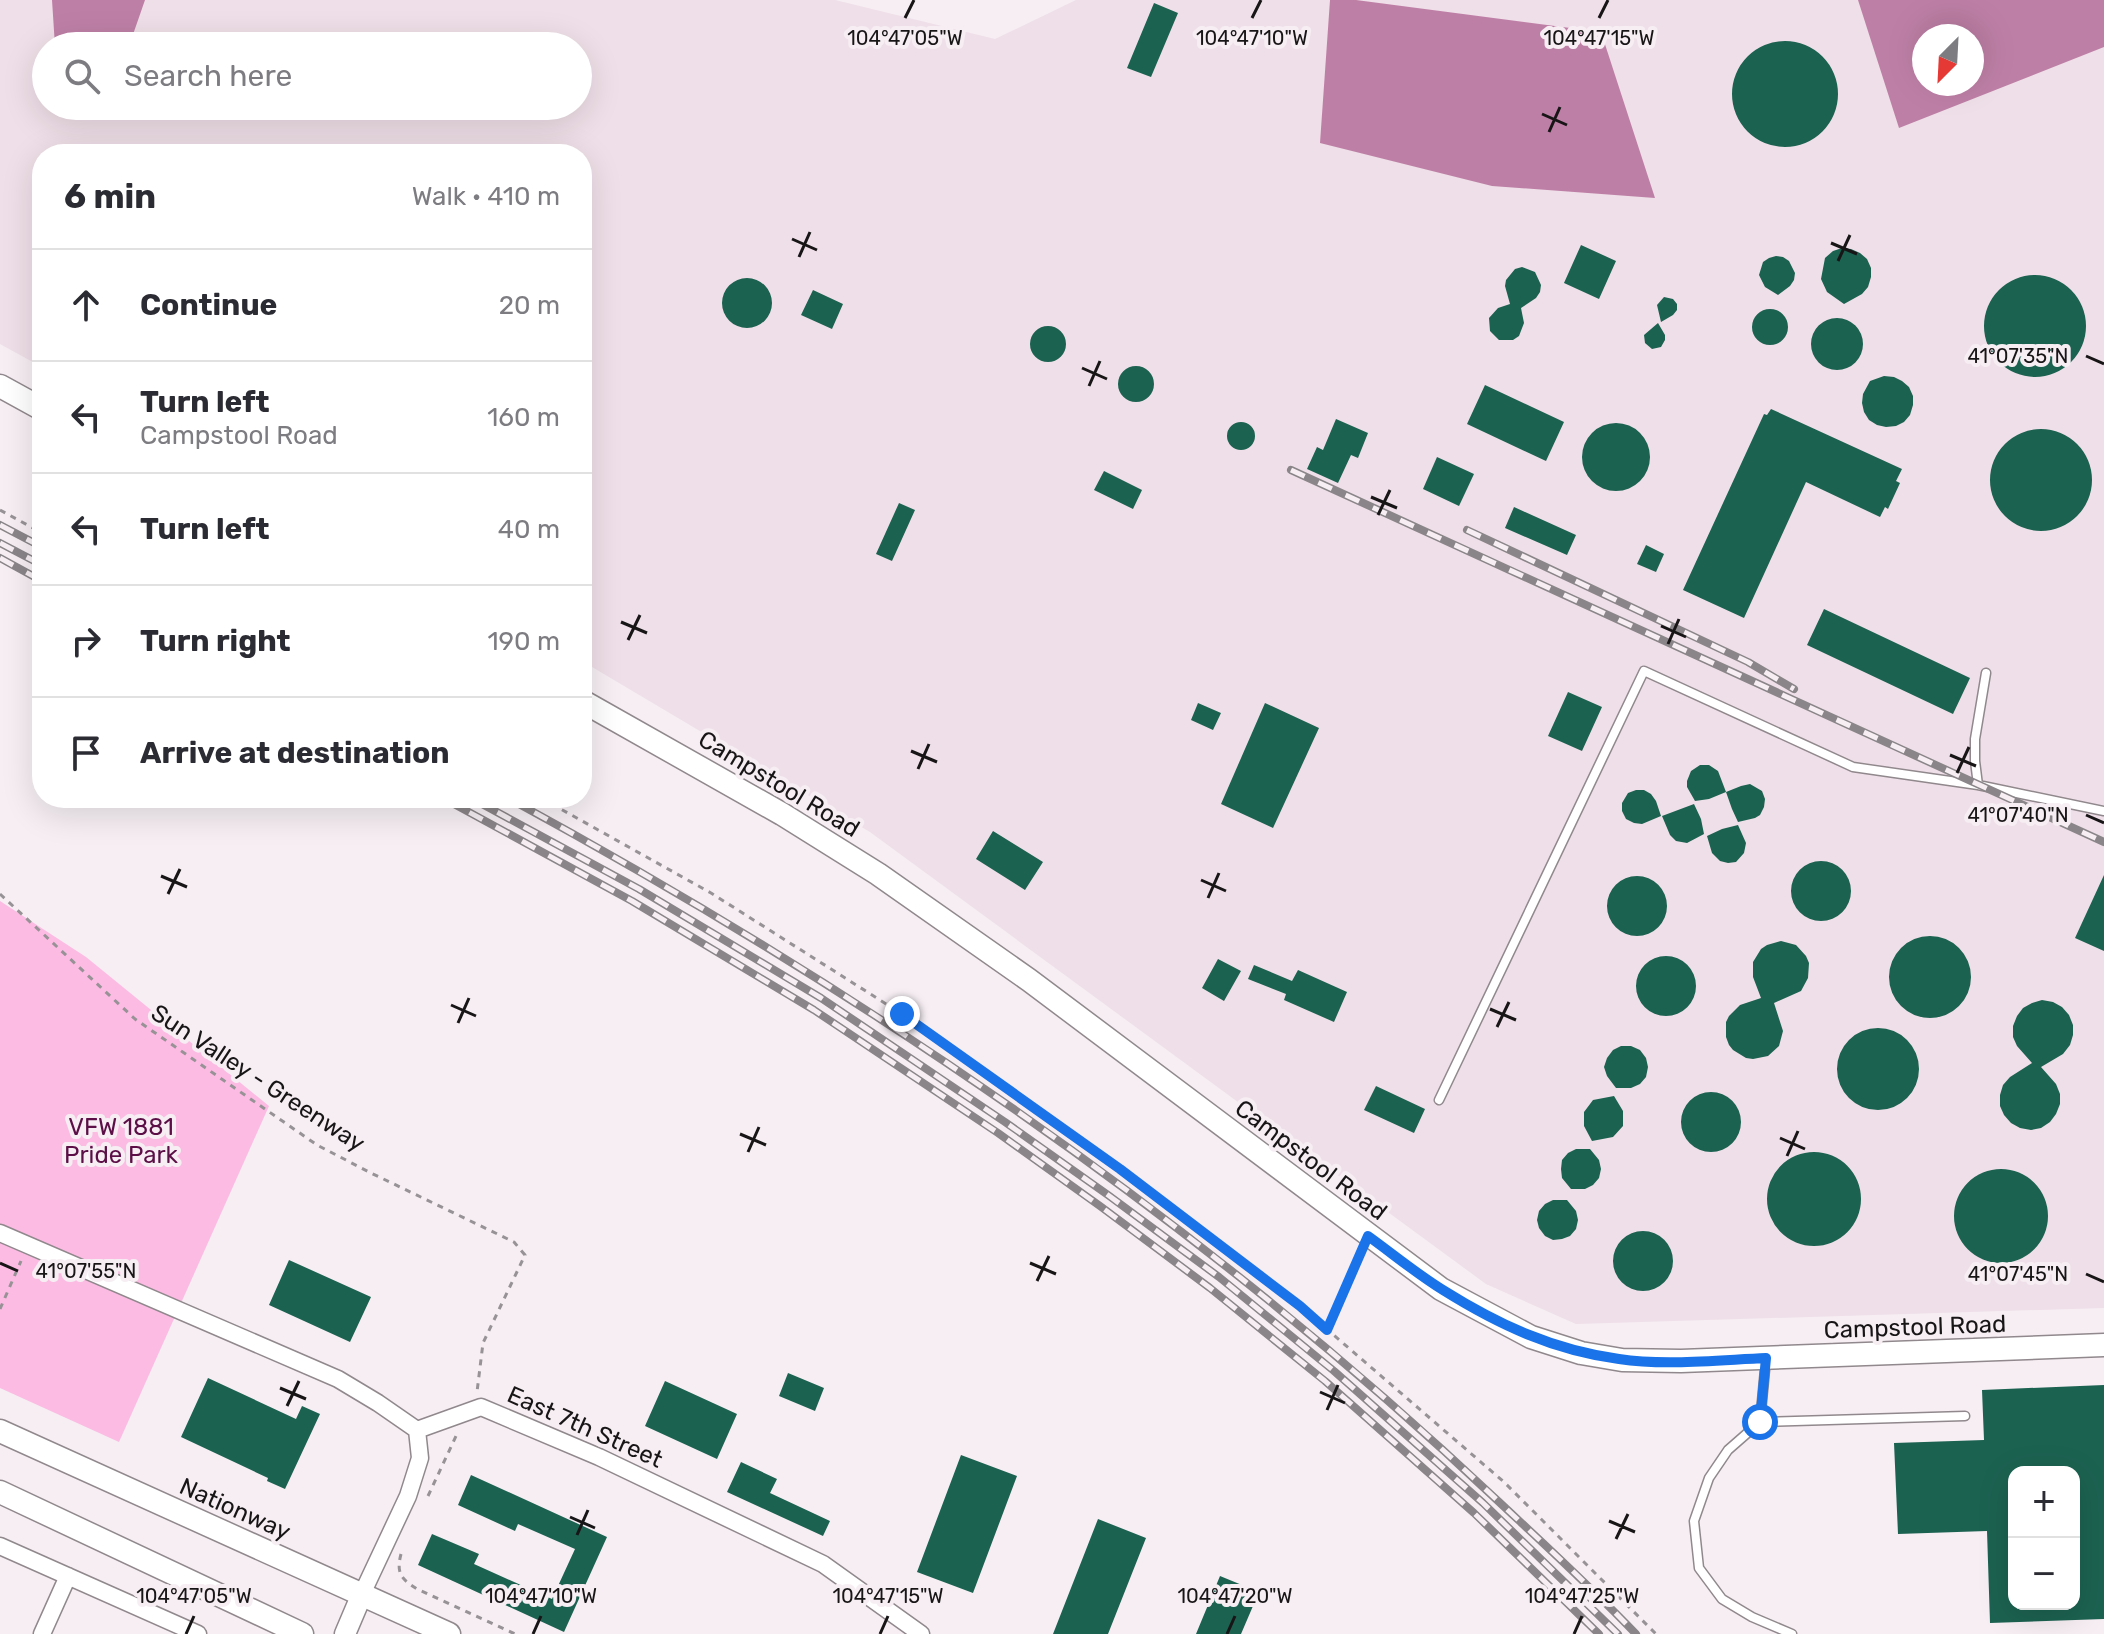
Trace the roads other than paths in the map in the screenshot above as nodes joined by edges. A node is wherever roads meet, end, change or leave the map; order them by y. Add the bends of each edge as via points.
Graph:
1 (0, 386) edge
2 (32, 404) edge
3 (1986, 673) dead end
4 (592, 707) edge
5 (1978, 785) junction
6 (2104, 811) edge
7 (1439, 1100) dead end
8 (0, 1233) edge
9 (2104, 1345) edge
10 (1766, 1358) junction
11 (1965, 1416) dead end
12 (1760, 1422) junction
13 (417, 1430) junction
14 (0, 1431) edge
15 (0, 1492) edge
16 (0, 1546) edge
17 (68, 1576) junction
18 (362, 1594) junction
19 (42, 1634) edge
20 (198, 1634) edge
21 (302, 1634) edge
22 (345, 1634) edge
23 (449, 1634) edge
24 (921, 1634) edge
25 (1792, 1634) edge

1 - 2 main road
3 - 5 lane via 1975,739
4 - 10 main road, Campstool Road via 878,874 1029,980 1441,1289 1531,1337 1581,1353 1622,1360
5 - 6 lane
5 - 7 lane via 1853,767 1644,671
8 - 13 street via 338,1379
9 - 10 main road, Campstool Road
10 - 12 lane
11 - 12 lane
12 - 25 lane via 1728,1450 1709,1478 1694,1521 1699,1568 1722,1599
13 - 18 street via 420,1458 408,1496
13 - 24 street, East 7th Street via 481,1407 823,1564
14 - 18 main road, Nationway
15 - 21 main road
16 - 17 street
17 - 19 street
17 - 20 street
18 - 22 street
18 - 23 main road, Nationway

